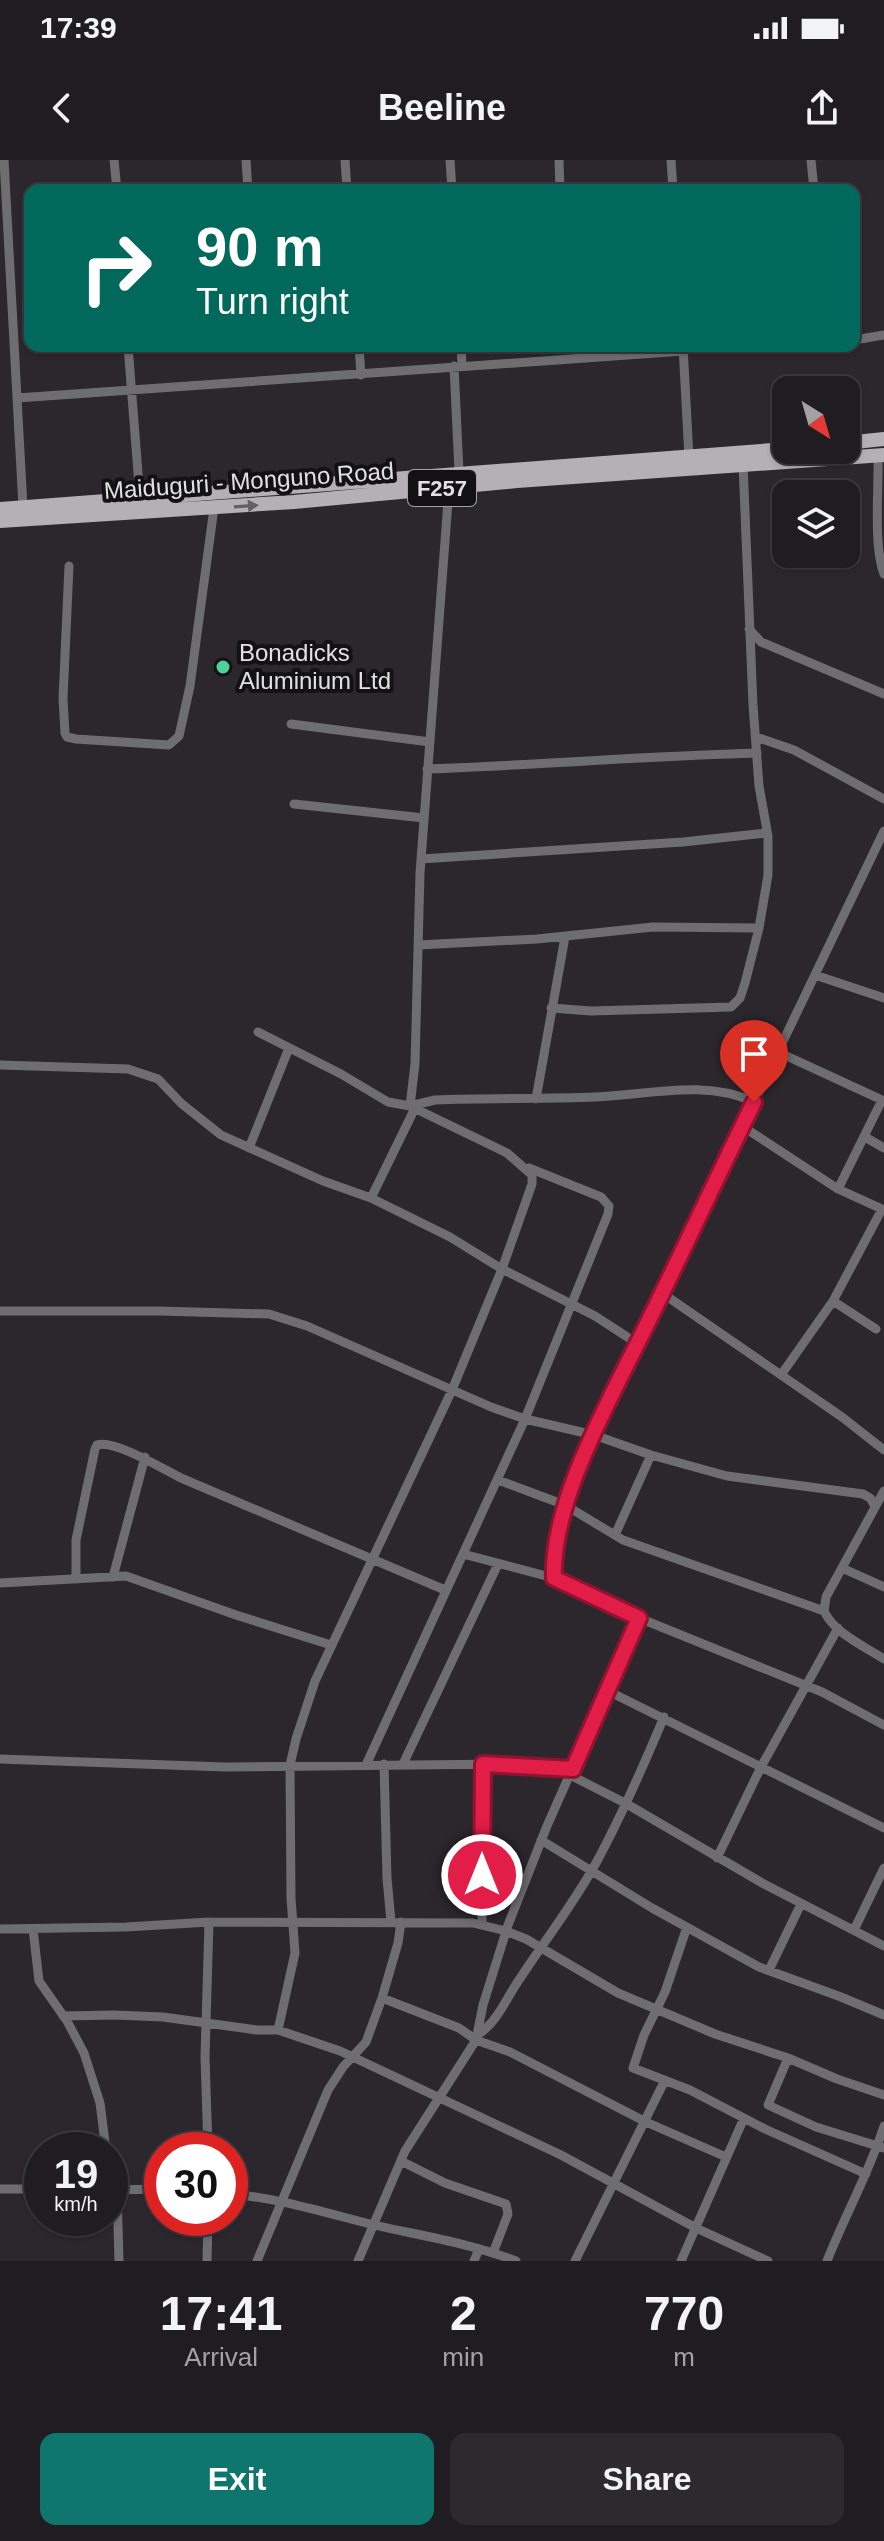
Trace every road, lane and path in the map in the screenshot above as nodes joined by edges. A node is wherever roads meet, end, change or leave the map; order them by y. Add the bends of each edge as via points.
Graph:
1 (4, 160) edge
2 (114, 160) edge
3 (246, 160) edge
4 (345, 160) edge
5 (450, 160) edge
6 (559, 160) edge
7 (671, 160) edge
8 (811, 160) edge
9 (116, 184) edge
10 (248, 184) edge
11 (347, 184) edge
12 (452, 184) edge
13 (560, 184) edge
14 (673, 184) edge
15 (813, 184) edge
16 (884, 335) edge
17 (860, 339) edge
18 (129, 352) edge
19 (359, 352) edge
20 (460, 352) edge
21 (644, 352) edge
22 (684, 352) edge
23 (458, 366) junction
24 (361, 375) junction
25 (132, 389) junction
26 (17, 398) junction
27 (884, 439) edge
28 (860, 442) edge
29 (772, 451) edge
30 (881, 456) edge
31 (690, 462) junction
32 (743, 464) junction
33 (459, 472) junction
34 (449, 488) junction
35 (140, 498) junction
36 (23, 507) junction
37 (214, 508) junction
38 (0, 509) edge
39 (0, 521) edge
40 (69, 566) dead end
41 (884, 574) edge
42 (749, 629) junction
43 (884, 694) edge
44 (291, 724) dead end
45 (756, 737) junction
46 (430, 742) junction
47 (757, 753) junction
48 (427, 769) junction
49 (884, 799) edge
50 (294, 804) dead end
51 (424, 818) junction
52 (884, 831) edge
53 (767, 833) junction
54 (421, 859) junction
55 (759, 928) junction
56 (565, 937) junction
57 (418, 945) junction
58 (815, 975) junction
59 (884, 998) edge
60 (551, 1008) junction
61 (258, 1032) dead end
62 (289, 1048) junction
63 (778, 1052) junction
64 (0, 1065) edge
65 (884, 1089) edge
66 (536, 1099) junction
67 (882, 1100) edge
68 (754, 1102) junction
69 (413, 1107) junction
70 (742, 1126) junction
71 (865, 1137) junction
72 (249, 1148) junction
73 (884, 1148) edge
74 (525, 1167) junction
75 (838, 1189) junction
76 (371, 1198) junction
77 (883, 1210) edge
78 (502, 1269) junction
79 (662, 1293) junction
80 (833, 1301) junction
81 (572, 1303) junction
82 (0, 1311) edge
83 (876, 1329) dead end
84 (638, 1344) junction
85 (781, 1375) junction
86 (452, 1390) junction
87 (525, 1419) junction
88 (594, 1435) junction
89 (884, 1450) edge
90 (651, 1455) junction
91 (145, 1457) junction
92 (498, 1480) junction
93 (884, 1491) edge
94 (565, 1505) junction
95 (875, 1506) junction
96 (615, 1535) junction
97 (463, 1554) junction
98 (372, 1559) junction
99 (498, 1564) junction
100 (842, 1568) junction
101 (113, 1577) junction
102 (554, 1578) junction
103 (76, 1579) junction
104 (0, 1583) edge
105 (884, 1587) edge
106 (445, 1590) junction
107 (824, 1611) junction
108 (639, 1618) junction
109 (838, 1628) junction
110 (331, 1645) junction
111 (884, 1659) edge
112 (807, 1686) junction
113 (608, 1691) junction
114 (664, 1717) junction
115 (884, 1725) edge
116 (0, 1759) edge
117 (384, 1764) junction
118 (403, 1764) junction
119 (483, 1764) junction
120 (290, 1765) junction
121 (366, 1765) junction
122 (761, 1767) junction
123 (571, 1772) junction
124 (625, 1803) junction
125 (884, 1828) edge
126 (541, 1840) junction
127 (717, 1858) junction
128 (884, 1868) edge
129 (591, 1870) junction
130 (801, 1904) junction
131 (292, 1921) junction
132 (209, 1922) junction
133 (396, 1922) junction
134 (482, 1925) junction
135 (687, 1927) junction
136 (0, 1929) edge
137 (33, 1929) junction
138 (854, 1930) junction
139 (506, 1931) junction
140 (884, 1946) edge
141 (543, 1947) junction
142 (769, 1970) junction
143 (382, 1998) junction
144 (658, 2009) junction
145 (884, 2015) edge
146 (63, 2016) junction
147 (207, 2022) junction
148 (278, 2030) junction
149 (476, 2038) junction
150 (353, 2057) junction
151 (788, 2058) junction
152 (665, 2080) junction
153 (884, 2095) edge
154 (441, 2096) junction
155 (744, 2118) junction
156 (646, 2122) junction
157 (884, 2126) edge
158 (104, 2132) edge
159 (207, 2132) edge
160 (881, 2147) edge
161 (726, 2157) junction
162 (401, 2161) junction
163 (866, 2174) junction
164 (612, 2184) junction
165 (0, 2189) edge
166 (24, 2189) edge
167 (248, 2197) edge
168 (281, 2202) junction
169 (373, 2225) junction
170 (696, 2228) junction
171 (117, 2236) edge
172 (208, 2236) edge
173 (479, 2249) junction
174 (493, 2253) junction
175 (119, 2261) edge
176 (207, 2261) edge
177 (257, 2261) edge
178 (358, 2261) edge
179 (474, 2261) edge
180 (516, 2261) edge
181 (575, 2261) edge
182 (681, 2261) edge
183 (768, 2261) edge
184 (827, 2261) edge

1 - 26 street
2 - 9 street
3 - 10 street
4 - 11 street
5 - 12 street
6 - 13 street
7 - 14 street
8 - 15 street
16 - 17 street
18 - 25 street
19 - 24 street
20 - 23 street
21 - 23 street
22 - 31 street
23 - 24 street
23 - 33 street
24 - 25 street
25 - 26 street
25 - 35 street
26 - 36 street
27 - 28 main road
29 - 31 main road, Maiduguri - Monguno Road / F257
30 - 32 main road, Maiduguri - Monguno Road / F257
30 - 41 street
31 - 32 main road, Maiduguri - Monguno Road / F257
31 - 33 main road, Maiduguri - Monguno Road / F257
31 - 34 main road, Maiduguri - Monguno Road / F257
32 - 42 street
33 - 35 main road, Maiduguri - Monguno Road / F257
37 -> 34 main road, Maiduguri - Monguno Road / F257
34 - 46 street
35 - 36 main road, Maiduguri - Monguno Road / F257
36 - 38 main road, Maiduguri - Monguno Road / F257
37 - 39 main road, Maiduguri - Monguno Road / F257
37 - 40 street via 185,711 179,736 169,745 67,737 63,699
42 - 43 street via 761,642
42 - 45 street
44 - 46 street
45 - 47 street
45 - 49 street via 794,750
46 - 48 street
47 - 48 street
47 - 53 street
48 - 51 street
50 - 51 street
51 - 54 street
52 - 58 street
53 - 54 street
53 - 55 street via 768,875
54 - 57 street
55 - 56 street via 653,927
55 - 60 street via 740,998 731,1007
56 - 57 street
56 - 60 street
57 - 69 street
58 - 59 street
58 - 63 street
60 - 66 street
61 - 62 street
62 - 69 street via 388,1102
62 - 72 street
63 - 67 street
63 - 68 street
64 - 72 street via 128,1069 158,1079 221,1135
65 - 67 street
66 - 68 street via 705,1088
66 - 69 street via 435,1100
67 - 71 street
68 - 70 street
69 - 74 street
69 - 76 street
70 - 75 street
70 - 79 street
71 - 73 street
71 - 75 street
72 - 76 street
74 - 78 street via 532,1184
74 - 81 street via 601,1197 609,1206
75 - 77 street
76 - 78 street
77 - 80 street
78 - 81 street
78 - 86 street
79 - 84 street
79 - 85 street
80 - 83 street
80 - 85 street
81 - 84 street
81 - 87 street
82 - 86 street via 269,1314
84 - 88 street
85 - 89 street
86 - 87 street
86 - 98 street
87 - 88 street
87 - 92 street
88 - 90 street
88 - 94 street
90 - 95 street via 727,1476 863,1494
90 - 96 street
91 - 98 street via 181,1478
91 - 101 street
91 - 103 street via 97,1445 76,1540
92 - 94 street
92 - 97 street
93 - 95 street
94 - 96 street
94 - 102 street via 553,1555
95 - 100 street
96 - 107 street
97 - 99 street
97 - 106 street
98 - 106 street
98 - 110 street
99 - 102 street
99 - 118 street
100 - 105 street
100 - 107 street
101 - 103 street
101 - 110 street via 126,1576
102 - 108 street
103 - 104 street
106 - 121 street
107 - 109 street
108 - 112 street
108 - 113 street
109 - 111 street
109 - 112 street
110 - 120 street
112 - 115 street
112 - 122 street
113 - 114 street
113 - 123 street
114 - 122 street
114 - 124 street
116 - 120 street
117 - 118 street
117 - 121 street
117 - 133 street via 387,1878
118 - 119 street
119 - 123 street
119 - 134 street
120 - 121 street
120 - 131 street
122 - 125 street
122 - 127 street
123 - 124 street
123 - 126 street
124 - 127 street
124 - 129 street
126 - 129 street
126 - 139 street
127 - 130 street
128 - 138 street
129 - 135 street
129 - 141 street
130 - 138 street
130 - 142 street
131 - 132 street
131 - 133 street
131 - 148 street via 295,1953
132 - 137 street
132 - 147 street
133 - 134 street
133 - 143 street via 398,1943
134 - 139 street
135 - 142 street
135 - 144 street
136 - 137 street
137 - 146 street via 39,1981
138 - 140 street
139 - 141 street
139 - 149 street
141 - 144 street via 618,1993
141 - 149 street via 487,2030
142 - 145 street
143 - 149 street
143 - 150 street via 366,2042
144 - 151 street
144 - 152 street via 632,2065
146 - 147 street
146 - 158 street via 84,2053
147 - 148 street
147 - 159 street
148 - 150 street
149 - 154 street
149 - 156 street
150 - 154 street
150 - 168 street via 328,2090
151 - 153 street
151 - 160 street via 768,2105
152 - 155 street
152 - 156 street
154 - 162 street
154 - 164 street
155 - 161 street
155 - 163 street
156 - 161 street
156 - 164 street
157 - 160 street
160 - 163 street
161 - 170 street
162 - 169 street
162 - 174 street via 506,2204 508,2214
163 - 184 street
164 - 170 street
164 - 181 street
165 - 166 street
167 - 168 street
168 - 169 street
168 - 177 street
169 - 173 street
169 - 178 street
170 - 182 street
170 - 183 street
171 - 175 street
172 - 176 street
173 - 174 street
173 - 179 street
174 - 180 street

